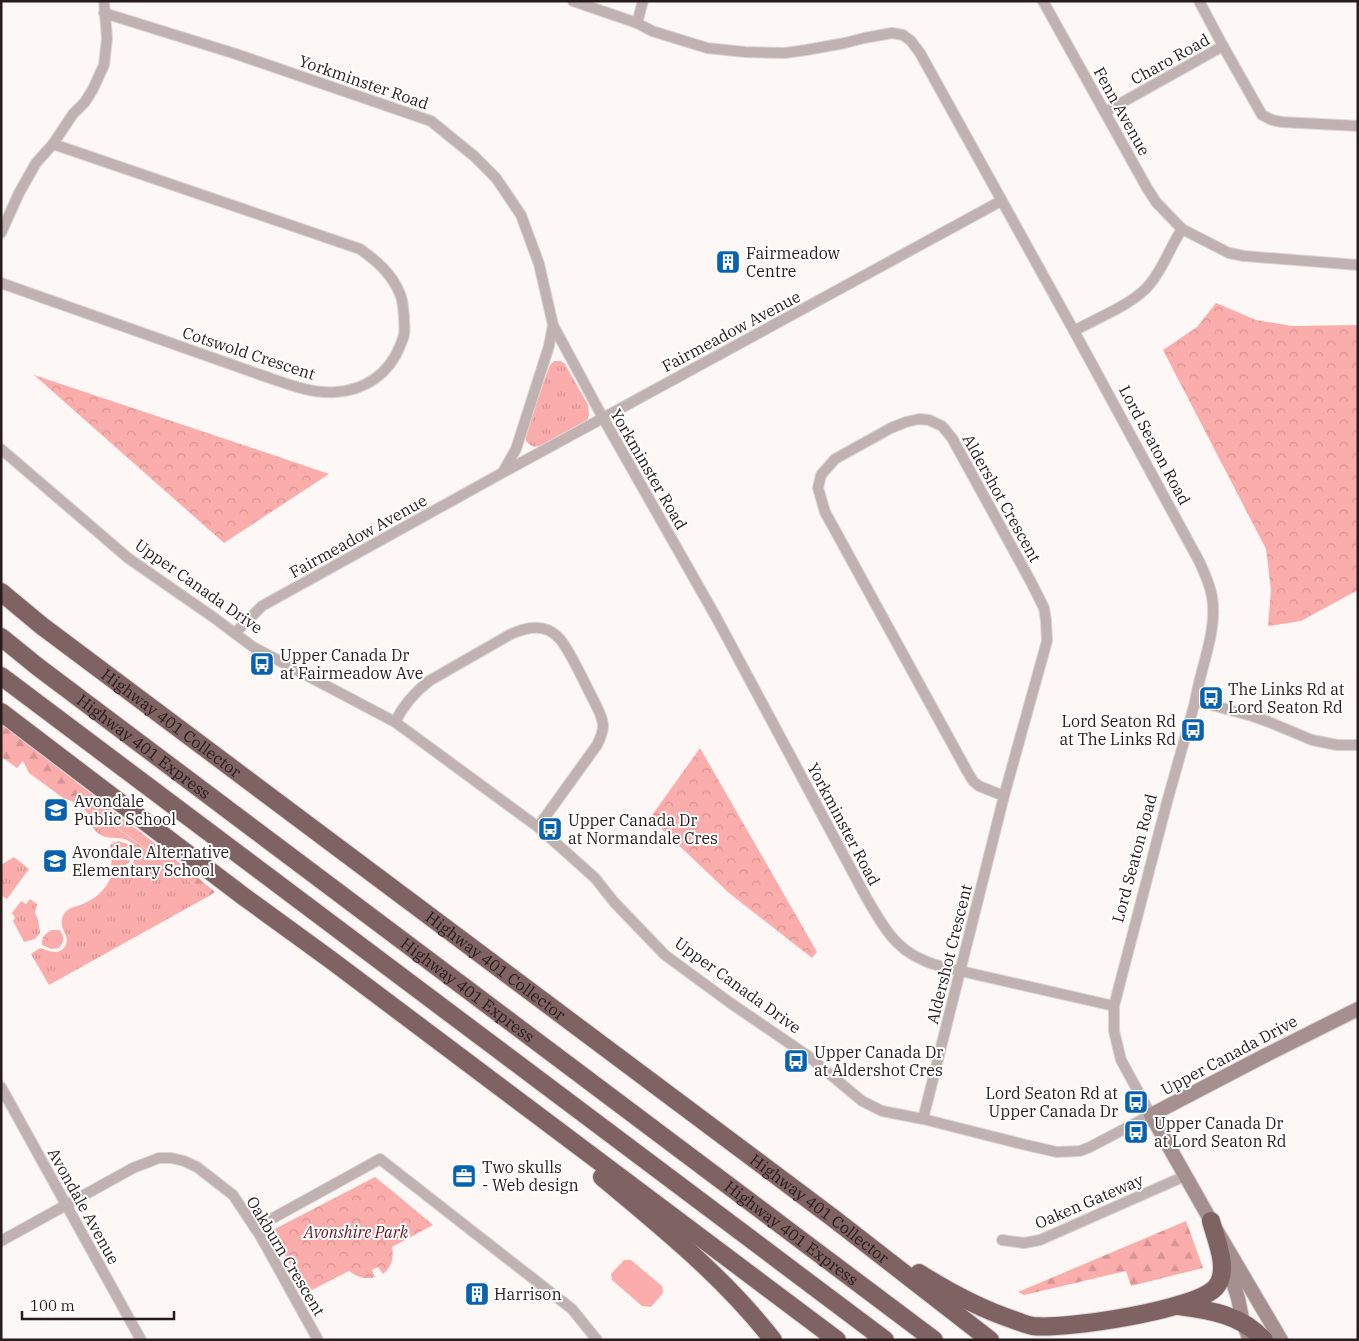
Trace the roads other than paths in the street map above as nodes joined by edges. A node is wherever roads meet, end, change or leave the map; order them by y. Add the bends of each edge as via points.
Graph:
1 (104, 1) edge
2 (573, 1) edge
3 (643, 1) edge
4 (1043, 1) edge
5 (1199, 1) edge
6 (104, 13) junction
7 (637, 23) junction
8 (1223, 46) junction
9 (1105, 112) junction
10 (1358, 126) edge
11 (53, 144) junction
12 (1001, 201) junction
13 (1182, 229) junction
14 (1, 233) edge
15 (1358, 265) edge
16 (1, 283) edge
17 (553, 324) junction
18 (1074, 331) junction
19 (603, 418) junction
20 (1, 449) edge
21 (502, 473) junction
22 (1, 592) edge
23 (235, 633) junction
24 (1, 637) edge
25 (1, 676) edge
26 (1195, 702) junction
27 (1, 712) edge
28 (395, 722) junction
29 (1358, 745) edge
30 (1004, 796) junction
31 (538, 827) junction
32 (331, 960) junction
33 (960, 971) junction
34 (1114, 1006) junction
35 (1358, 1009) edge
36 (1, 1087) edge
37 (1151, 1115) junction
38 (923, 1119) junction
39 (1185, 1176) junction
40 (66, 1205) junction
41 (833, 1218) junction
42 (1211, 1221) junction
43 (255, 1228) junction
44 (1002, 1240) dead end
45 (1, 1241) edge
46 (1176, 1306) junction
47 (1243, 1323) junction
48 (141, 1340) edge
49 (318, 1340) edge
50 (597, 1340) edge
51 (774, 1340) edge
52 (837, 1340) edge
53 (885, 1340) edge
54 (934, 1340) edge
55 (990, 1340) edge
56 (1250, 1340) edge
57 (1264, 1340) edge
58 (1281, 1340) edge

1 - 6 street
2 - 7 street, Lord Seaton Road
3 - 7 street
4 - 9 street, Fenn Avenue
5 - 8 street
6 - 11 street via 107,38 104,65 85,102
6 - 17 street, Yorkminster Road via 431,121 496,178 521,215 539,264
7 - 12 street, Lord Seaton Road via 707,48 776,53 884,34 903,35 912,41 920,54
8 - 9 street, Charo Road
8 - 10 street via 1262,116 1282,122
9 - 13 street, Fenn Avenue via 1156,202
11 - 14 street via 36,163
11 - 16 street, Cotswold Crescent via 360,250 378,262 401,294 404,336 394,361 370,382 352,389 320,392 262,375
12 - 18 street, Lord Seaton Road
12 - 19 street, Fairmeadow Avenue
13 - 15 street, Fenn Avenue via 1229,253
13 - 18 street via 1150,285 1134,299
17 - 19 street, Yorkminster Road
17 - 21 street via 516,448
18 - 26 street, Lord Seaton Road via 1199,560 1207,581 1212,597 1213,625
19 - 21 street, Fairmeadow Avenue
19 - 33 street, Yorkminster Road via 712,610 887,933 920,959
20 - 23 street, Upper Canada Drive via 128,558
21 - 23 street, Fairmeadow Avenue via 262,606
22 - 41 highway, Highway 401 Collector
23 - 28 street, Upper Canada Drive via 253,647
24 - 54 highway, Highway 401 Express
25 - 53 highway, Highway 401 Express
26 - 29 street via 1252,716 1312,740
26 - 34 street, Lord Seaton Road
27 - 32 highway
28 - 31 street, Upper Canada Drive
28 - 31 street via 418,689 511,634 524,628 535,628 554,634 562,641 586,683 601,714 603,726 597,744
30 - 30 street, Aldershot Crescent via 1047,641 1044,608 952,438 942,426 929,420 906,422 835,459 822,475 818,488 825,512 973,781
30 - 33 street, Aldershot Crescent
31 - 38 street, Upper Canada Drive via 595,878 654,945 685,971 808,1056 862,1101 882,1110
32 - 51 highway via 371,1001 579,1158 655,1222 719,1279
32 - 52 highway
33 - 34 street, Yorkminster Road
33 - 38 street, Aldershot Crescent
34 - 37 street, Lord Seaton Road via 1114,1031 1121,1060
35 - 37 street, Upper Canada Drive
36 - 40 street, Avondale Avenue
37 - 38 street, Upper Canada Drive via 1090,1147 1057,1152
37 - 39 street, Lord Seaton Road
39 - 42 street, Lord Seaton Road
39 - 44 street, Oaken Gateway via 1040,1240 1024,1243
40 - 43 street, Oakburn Crescent via 133,1168 159,1158 171,1158 197,1167 233,1195
40 - 45 street, Oakburn Crescent
40 - 48 street, Avondale Avenue
41 - 46 highway via 938,1285 992,1313 1032,1326 1081,1325
41 - 55 highway, Highway 401 Collector
42 - 46 highway via 1223,1272 1217,1286 1208,1294
42 - 47 street, Lord Seaton Road via 1229,1267
42 - 58 street, Lord Seaton Road
43 - 49 street, Oakburn Crescent
43 - 50 street via 380,1159 572,1309
46 - 47 highway via 1223,1314
47 - 56 street, Lord Seaton Road
47 - 57 highway

